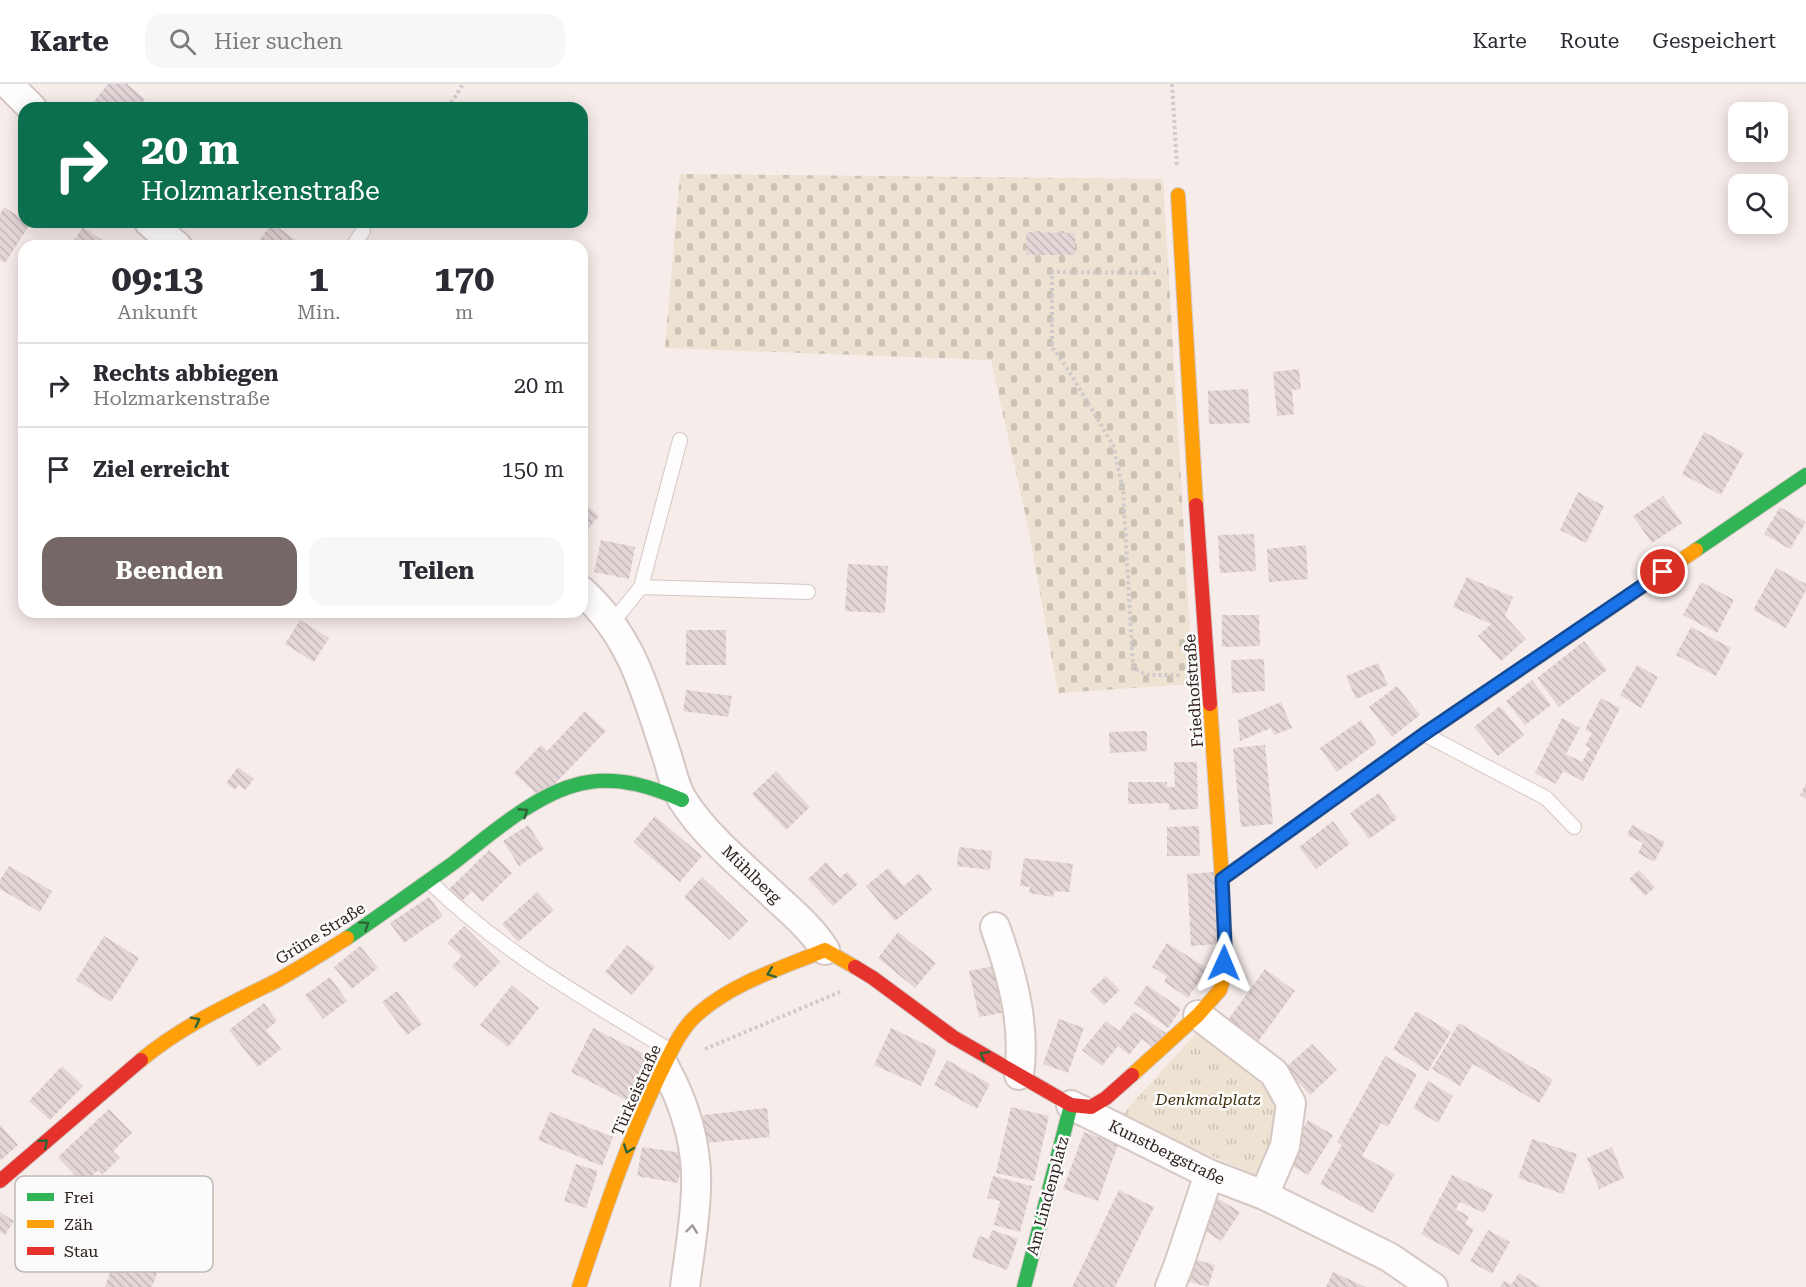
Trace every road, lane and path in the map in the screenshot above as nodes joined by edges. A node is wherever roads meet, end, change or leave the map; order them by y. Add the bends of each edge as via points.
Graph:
1 (8, 84) edge
2 (463, 84) edge
3 (1172, 84) edge
4 (26, 102) edge
5 (452, 102) edge
6 (1178, 195) joint
7 (156, 228) edge
8 (363, 231) dead end
9 (170, 240) edge
10 (356, 240) edge
11 (1182, 274) junction
12 (680, 440) dead end
13 (1806, 475) edge
14 (641, 587) junction
15 (807, 592) dead end
16 (588, 597) edge
17 (612, 622) junction
18 (1208, 674) junction
19 (1424, 734) junction
20 (682, 800) junction
21 (1574, 827) dead end
22 (1222, 879) junction
23 (429, 881) junction
24 (995, 927) dead end
25 (825, 950) junction
26 (873, 978) junction
27 (1198, 1015) junction
28 (667, 1059) junction
29 (1019, 1075) junction
30 (1071, 1105) junction
31 (1209, 1174) junction
32 (0, 1181) edge
33 (1264, 1195) junction
34 (579, 1287) edge
35 (685, 1287) edge
36 (1024, 1287) edge
37 (1170, 1287) edge
38 (1433, 1287) edge

1 - 4 street
2 - 5 path
3 - 6 path
6 - 11 street, Friedhofstraße
7 - 9 street
8 - 10 lane
11 - 18 street, Friedhofstraße
11 - 18 path via 1052,272 1052,347 1113,445 1123,490 1133,668 1147,675
12 - 14 lane
13 - 19 street
14 - 15 lane
14 - 17 lane
16 - 17 street, Mühlberg
17 - 20 street, Mühlberg via 640,674
18 - 22 street, Friedhofstraße
19 - 21 lane via 1546,798
19 - 22 street
23 -> 20 street, Grüne Straße via 519,816 571,786 632,783
20 - 25 street, Mühlberg
22 - 27 street, Friedhofstraße via 1223,980 1220,990
23 - 28 lane via 506,947
32 -> 23 street, Grüne Straße via 183,1027 291,973
24 - 29 street via 1009,969 1022,1034
25 - 26 street, Mühlberg
25 -> 28 street, Türkeistraße via 744,983 699,1013
26 - 28 path
29 -> 26 street, Mühlberg via 941,1030
27 - 30 street, Friedhofstraße via 1106,1098 1091,1107
27 - 33 street via 1274,1073 1291,1103 1285,1146
28 -> 34 street, Türkeistraße via 623,1162
35 -> 28 street via 697,1189 695,1158
29 - 30 street, Mühlberg
30 - 31 street, Kunstbergstraße
30 - 36 street, Am Lindenplatz
31 - 33 street, Kunstbergstraße
31 - 37 street
33 - 38 street, Kunstbergstraße via 1389,1257

